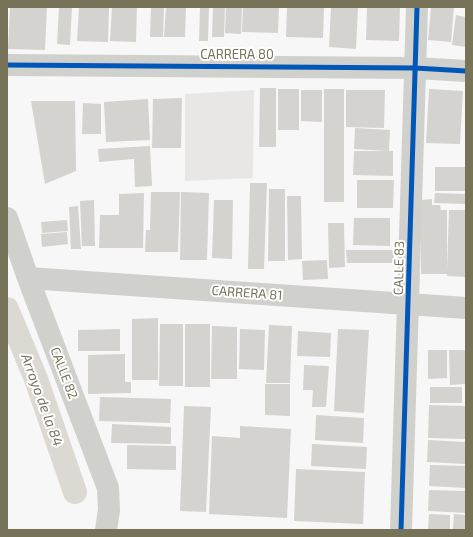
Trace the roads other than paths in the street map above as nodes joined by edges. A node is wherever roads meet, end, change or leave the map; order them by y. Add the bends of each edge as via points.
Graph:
1 (417, 7) edge
2 (7, 65) edge
3 (415, 68) junction
4 (466, 71) edge
5 (7, 218) edge
6 (28, 278) junction
7 (409, 303) junction
8 (466, 308) edge
9 (106, 530) edge
10 (401, 530) edge

1 - 3 street, CALLE 83
2 - 3 street, CARRERA 80
3 - 4 street, CARRERA 80
3 - 7 street, CALLE 83
5 - 6 street, CALLE 82
6 - 7 street, CARRERA 81
6 - 9 street, CALLE 82 via 108,488 109,510
7 - 8 street, CARRERA 81
7 - 10 street, CALLE 83

